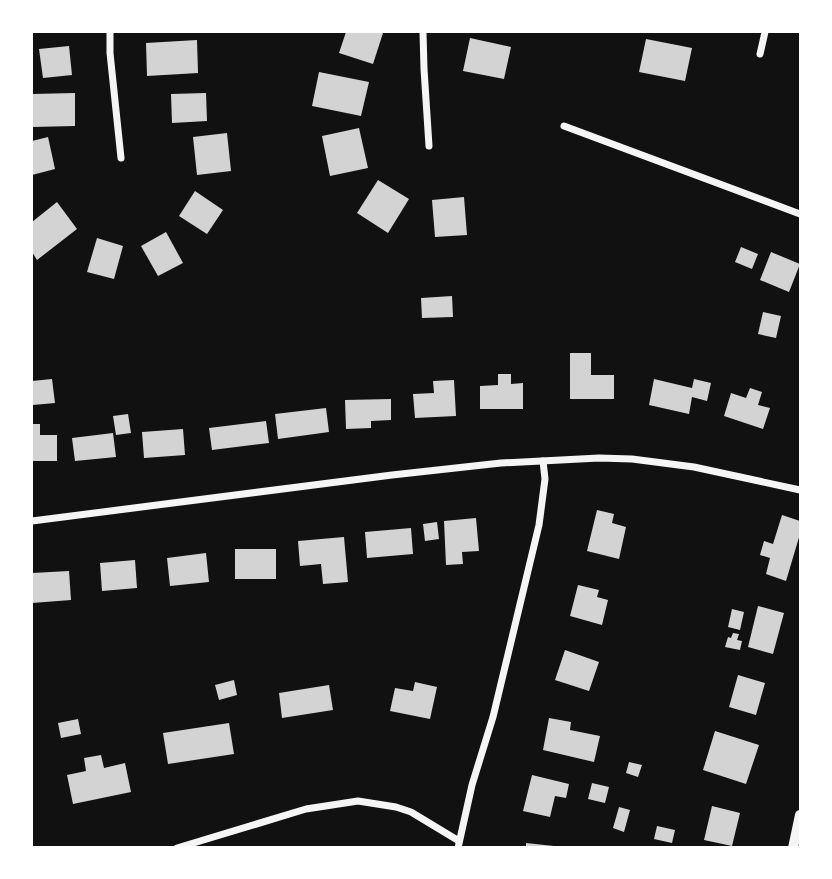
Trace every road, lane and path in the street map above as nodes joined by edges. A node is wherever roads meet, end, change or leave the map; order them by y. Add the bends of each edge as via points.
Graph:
1 (110, 32) edge
2 (423, 32) edge
3 (765, 32) edge
4 (760, 54) dead end
5 (564, 126) dead end
6 (429, 146) dead end
7 (121, 158) dead end
8 (800, 214) edge
9 (543, 461) junction
10 (800, 490) edge
11 (32, 521) edge
12 (800, 815) edge
13 (458, 844) edge
14 (177, 848) edge
15 (793, 848) edge

1 - 7 street
2 - 6 street
3 - 4 street
5 - 8 street
9 - 10 street via 632,459
9 - 11 street via 392,475
9 - 13 street via 539,524
12 - 15 street
13 - 14 street via 411,812 358,801 306,809

